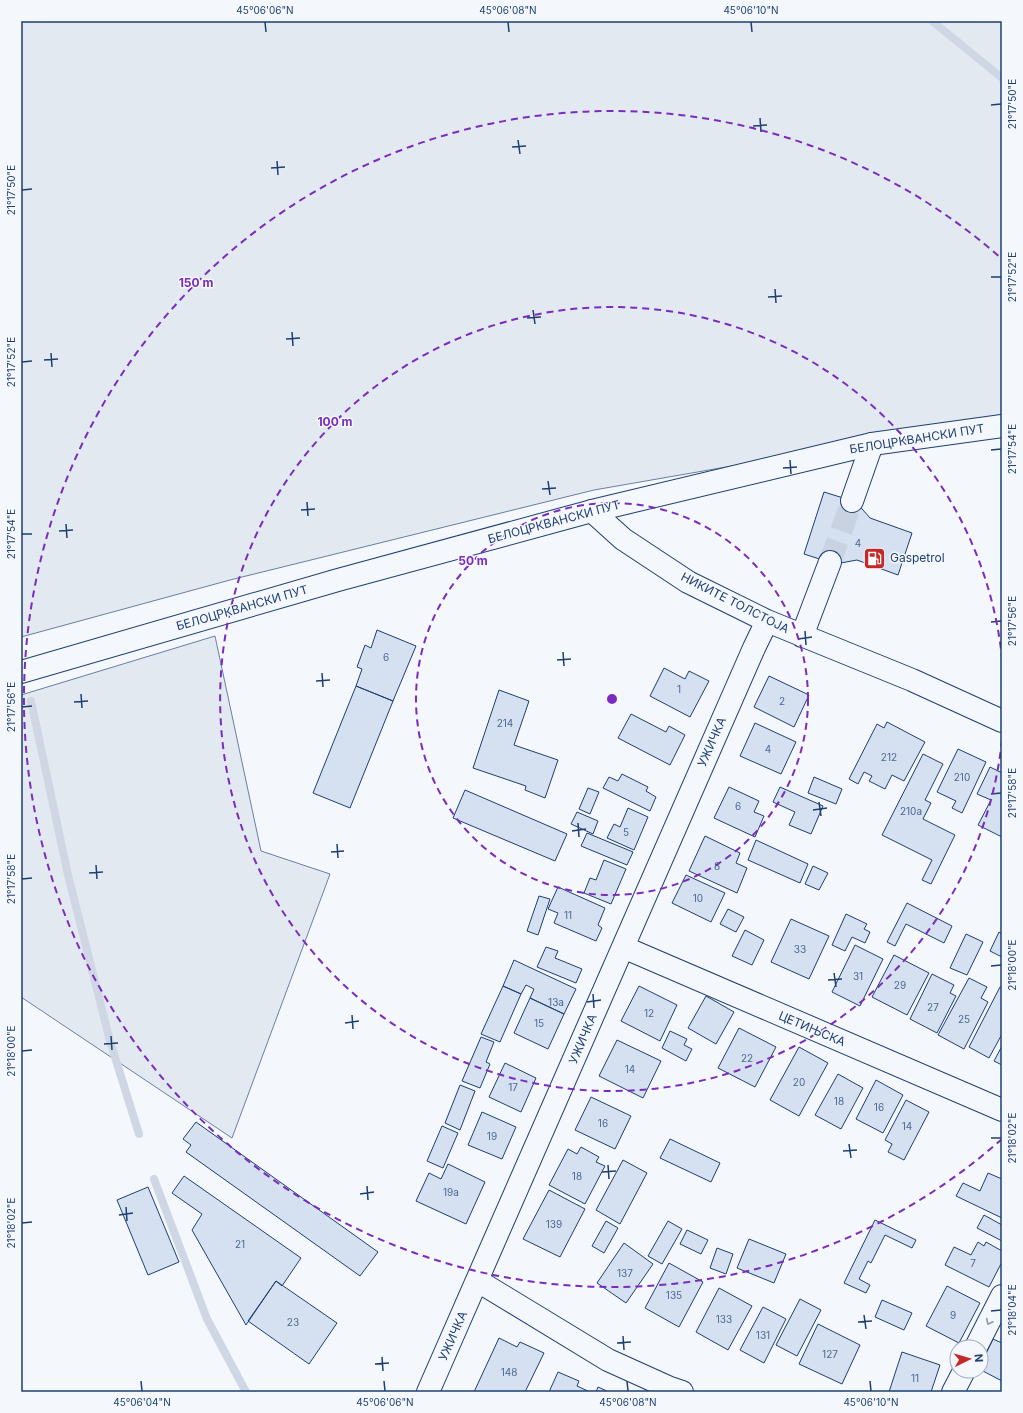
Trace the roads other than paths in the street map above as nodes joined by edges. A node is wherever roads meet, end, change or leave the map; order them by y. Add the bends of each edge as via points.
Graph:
1 (1002, 426) edge
2 (872, 444) junction
3 (852, 501) tunnel mouth
4 (592, 511) junction
5 (830, 562) tunnel mouth
6 (767, 621) junction
7 (802, 636) junction
8 (21, 672) edge
9 (1002, 721) edge
10 (623, 947) junction
11 (1002, 1110) edge
12 (478, 1281) junction
13 (1002, 1296) edge
14 (980, 1339) edge
15 (960, 1379) edge
16 (428, 1392) edge
17 (682, 1392) edge
18 (953, 1392) edge

1 - 2 street, БЕЛОЦРКВАНСКИ ПУТ
2 - 3 street
2 - 4 street, БЕЛОЦРКВАНСКИ ПУТ
4 - 6 street, НИКИТЕ ТОЛСТОЈА via 623,539 688,582
4 - 8 street, БЕЛОЦРКВАНСКИ ПУТ via 338,580
5 - 7 street
6 - 7 street, НИКИТЕ ТОЛСТОЈА
6 - 10 street, УЖИЧКА
7 - 9 street, НИКИТЕ ТОЛСТОЈА via 912,680
10 - 11 street, ЦЕТИЊСКА
10 - 12 street, УЖИЧКА
12 - 16 street, УЖИЧКА
12 - 17 street via 608,1360
13 -> 14 street
15 - 18 street

